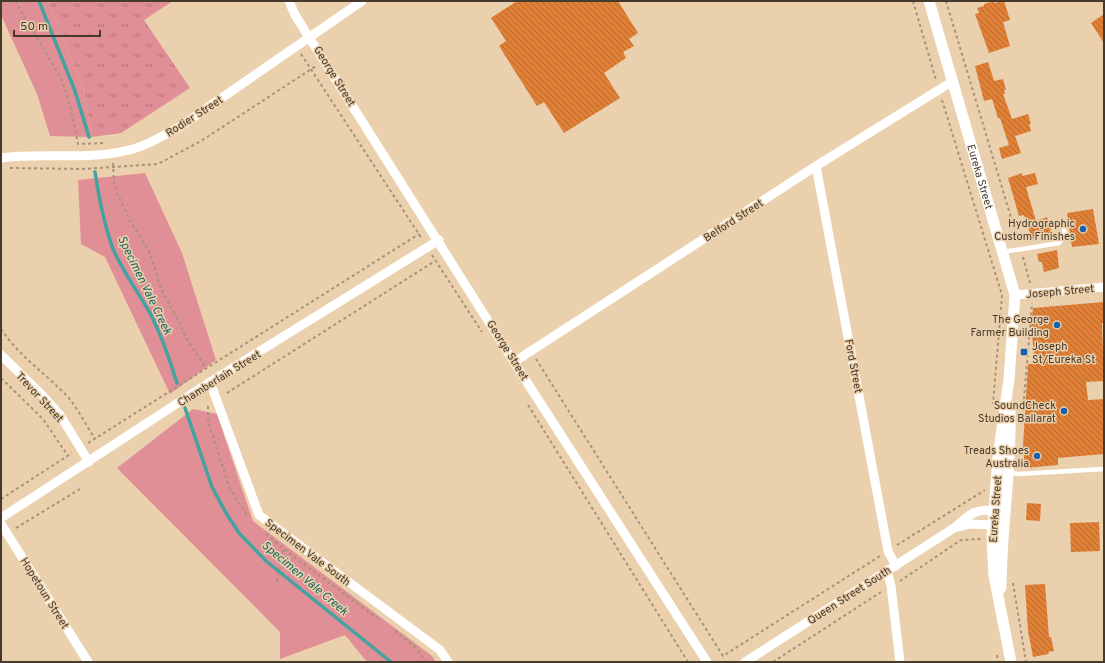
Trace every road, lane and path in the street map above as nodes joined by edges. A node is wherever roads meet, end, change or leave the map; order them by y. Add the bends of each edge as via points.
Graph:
1 (14, 1) edge
2 (289, 1) edge
3 (362, 1) edge
4 (912, 1) edge
5 (929, 1) edge
6 (946, 1) edge
7 (310, 37) junction
8 (296, 47) junction
9 (953, 81) junction
10 (939, 89) junction
11 (112, 154) junction
12 (1, 158) edge
13 (816, 166) junction
14 (1063, 224) dead end
15 (418, 234) junction
16 (439, 240) junction
17 (427, 247) junction
18 (1020, 249) junction
19 (1003, 252) junction
20 (435, 261) junction
21 (1104, 287) edge
22 (1033, 293) junction
23 (1015, 294) junction
24 (1, 329) edge
25 (482, 333) dead end
26 (530, 351) junction
27 (1, 355) edge
28 (514, 362) junction
29 (206, 368) junction
30 (1, 378) edge
31 (1009, 379) junction
32 (210, 382) junction
33 (227, 393) dead end
34 (525, 400) dead end
35 (993, 404) dead end
36 (1022, 428) dead end
37 (95, 439) junction
38 (81, 448) junction
39 (68, 456) junction
40 (89, 462) junction
41 (1104, 469) edge
42 (1008, 472) junction
43 (80, 489) dead end
44 (986, 489) dead end
45 (1, 499) edge
46 (993, 510) junction
47 (1005, 511) junction
48 (1, 518) edge
49 (1, 524) edge
50 (992, 525) junction
51 (954, 528) junction
52 (13, 529) dead end
53 (992, 539) junction
54 (283, 549) dead end
55 (888, 551) junction
56 (896, 566) junction
57 (887, 571) junction
58 (1013, 581) dead end
59 (277, 582) dead end
60 (891, 586) junction
61 (1003, 615) junction
62 (88, 662) edge
63 (448, 662) edge
64 (688, 662) edge
65 (707, 662) edge
66 (745, 662) edge
67 (773, 662) edge
68 (900, 662) edge
69 (1011, 662) edge
70 (1026, 662) edge

1 - 11 path via 61,78 78,144 110,142
2 - 7 street, George Street
3 - 7 street, Rodier Street
4 - 10 path
5 - 9 street, Eureka Street
6 - 18 path
7 - 8 street, Rodier Street
7 - 16 street, George Street
8 - 11 street, Rodier Street via 181,126 140,146
8 - 15 path
9 - 10 street, Belford Street
9 - 19 street, Eureka Street
10 - 13 street, Belford Street
10 - 35 path via 1002,295
11 - 12 street, Rodier Street
11 - 29 path via 117,193 150,253 160,289 186,338
13 - 26 street, Belford Street
13 - 55 street, Ford Street
14 - 18 lane via 1065,236 1059,243
15 - 17 path
15 - 29 path
16 - 17 street, Chamberlain Street
16 - 28 street, George Street
17 - 20 path
17 - 32 street, Chamberlain Street
18 - 19 lane
18 - 22 path
19 - 23 street, Eureka Street
20 - 25 path
20 - 33 path
21 - 22 street, Joseph Street
22 - 23 street, Joseph Street
22 - 36 path
23 - 31 street, Eureka Street
24 - 37 path via 22,354 69,398
26 - 28 street, Belford Street
26 - 55 path via 723,656
27 - 38 street, Trevor Street via 52,406
28 - 65 street, George Street
29 - 37 path
30 - 39 path via 43,419
31 - 42 street, Eureka Street
31 - 46 street, Eureka Street
32 - 40 street, Chamberlain Street
32 - 63 street, Specimen Vale South via 259,515 440,650
34 - 64 path
37 - 38 path
38 - 39 path
38 - 40 street, Trevor Street
39 - 45 path
40 - 48 street, Chamberlain Street
41 - 42 lane via 1018,474
42 - 47 street, Eureka Street
43 - 52 path
44 - 55 path
46 - 47 street
46 - 50 street, Eureka Street
46 - 51 street, Queen Street South via 976,511
47 - 50 street
47 - 61 street, Eureka Street
49 - 62 street, Hopetoun Street
50 - 51 street, Queen Street South via 970,524
50 - 53 street, Eureka Street
51 - 56 street, Queen Street South
53 - 60 path via 961,540
53 - 61 street, Eureka Street via 994,576
54 - 59 path
55 - 56 street, Ford Street
56 - 57 street, Queen Street South
57 - 60 street
57 - 66 street, Queen Street South
58 - 70 path
60 - 67 path
60 - 68 street
61 - 69 street, Eureka Street

